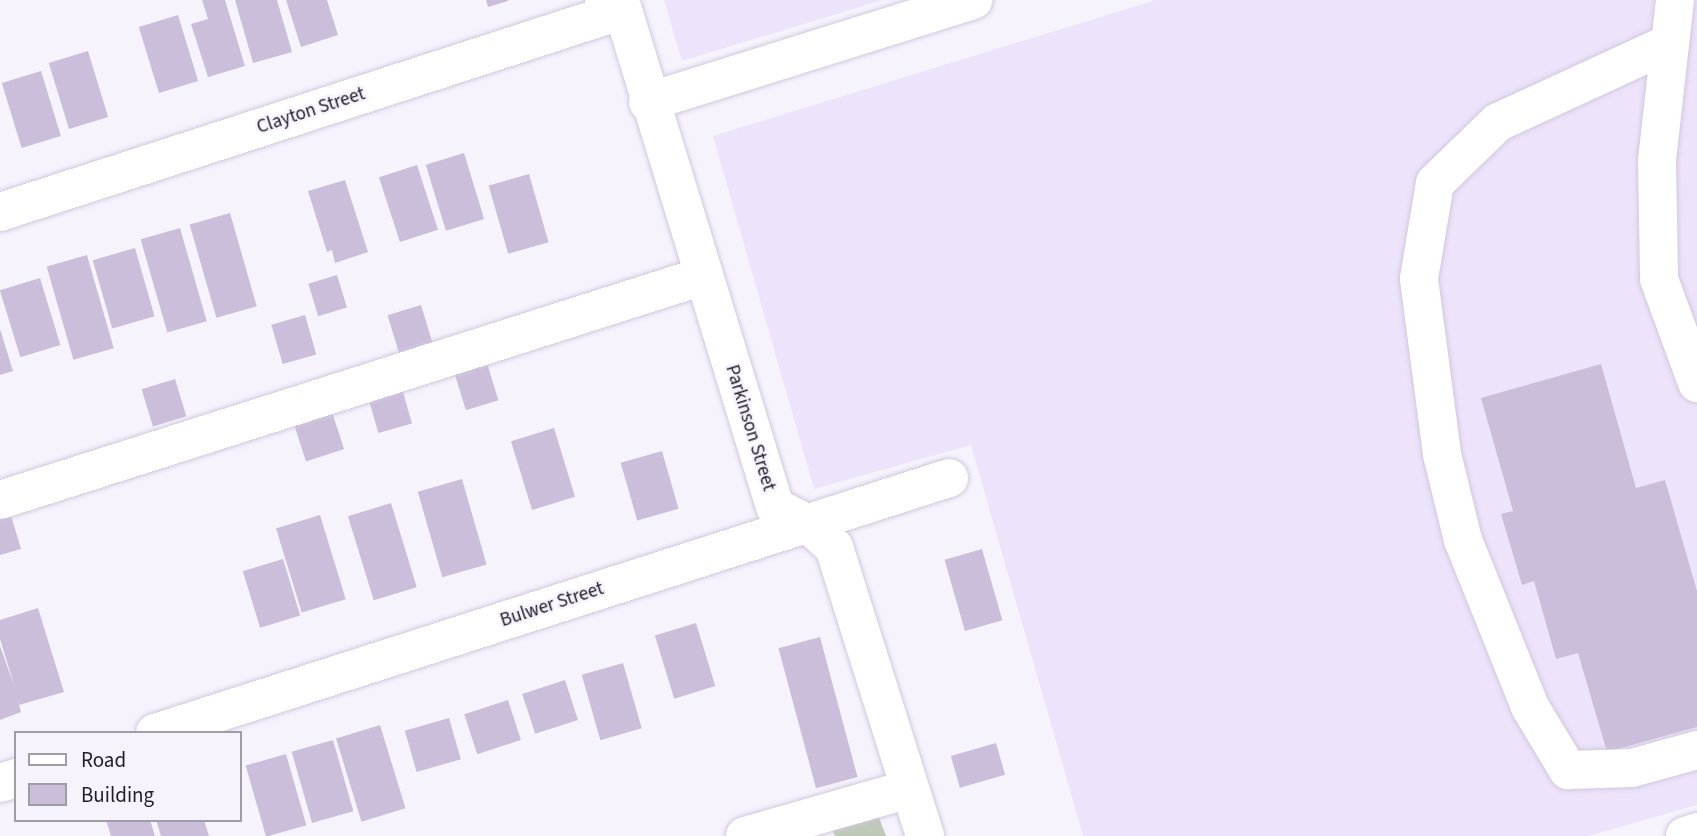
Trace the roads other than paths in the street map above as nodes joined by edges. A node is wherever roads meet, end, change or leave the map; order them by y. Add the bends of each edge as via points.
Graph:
1 (973, 0) edge
2 (1675, 0) edge
3 (613, 5) edge
4 (1670, 44) junction
5 (648, 102) junction
6 (0, 212) edge
7 (703, 276) junction
8 (1697, 383) edge
9 (949, 478) dead end
10 (0, 500) edge
11 (807, 523) junction
12 (161, 731) edge
13 (1697, 750) edge
14 (909, 789) junction
15 (1697, 832) edge
16 (745, 836) edge
17 (925, 836) edge
18 (1685, 836) edge

1 - 5 street
2 - 4 street
3 - 5 street, Parkinson Street
3 - 6 street, Clayton Street
4 - 8 street via 1657,160 1659,279
4 - 13 street via 1498,122 1435,184 1419,279 1442,454 1463,540 1531,707 1568,770 1632,768
5 - 7 street, Parkinson Street
7 - 10 street
7 - 11 street, Parkinson Street via 775,507
9 - 11 street, Bulwer Street
11 - 12 street, Bulwer Street
11 - 14 street, Parkinson Street via 834,548
14 - 16 street
14 - 17 street, Parkinson Street
15 - 18 street

